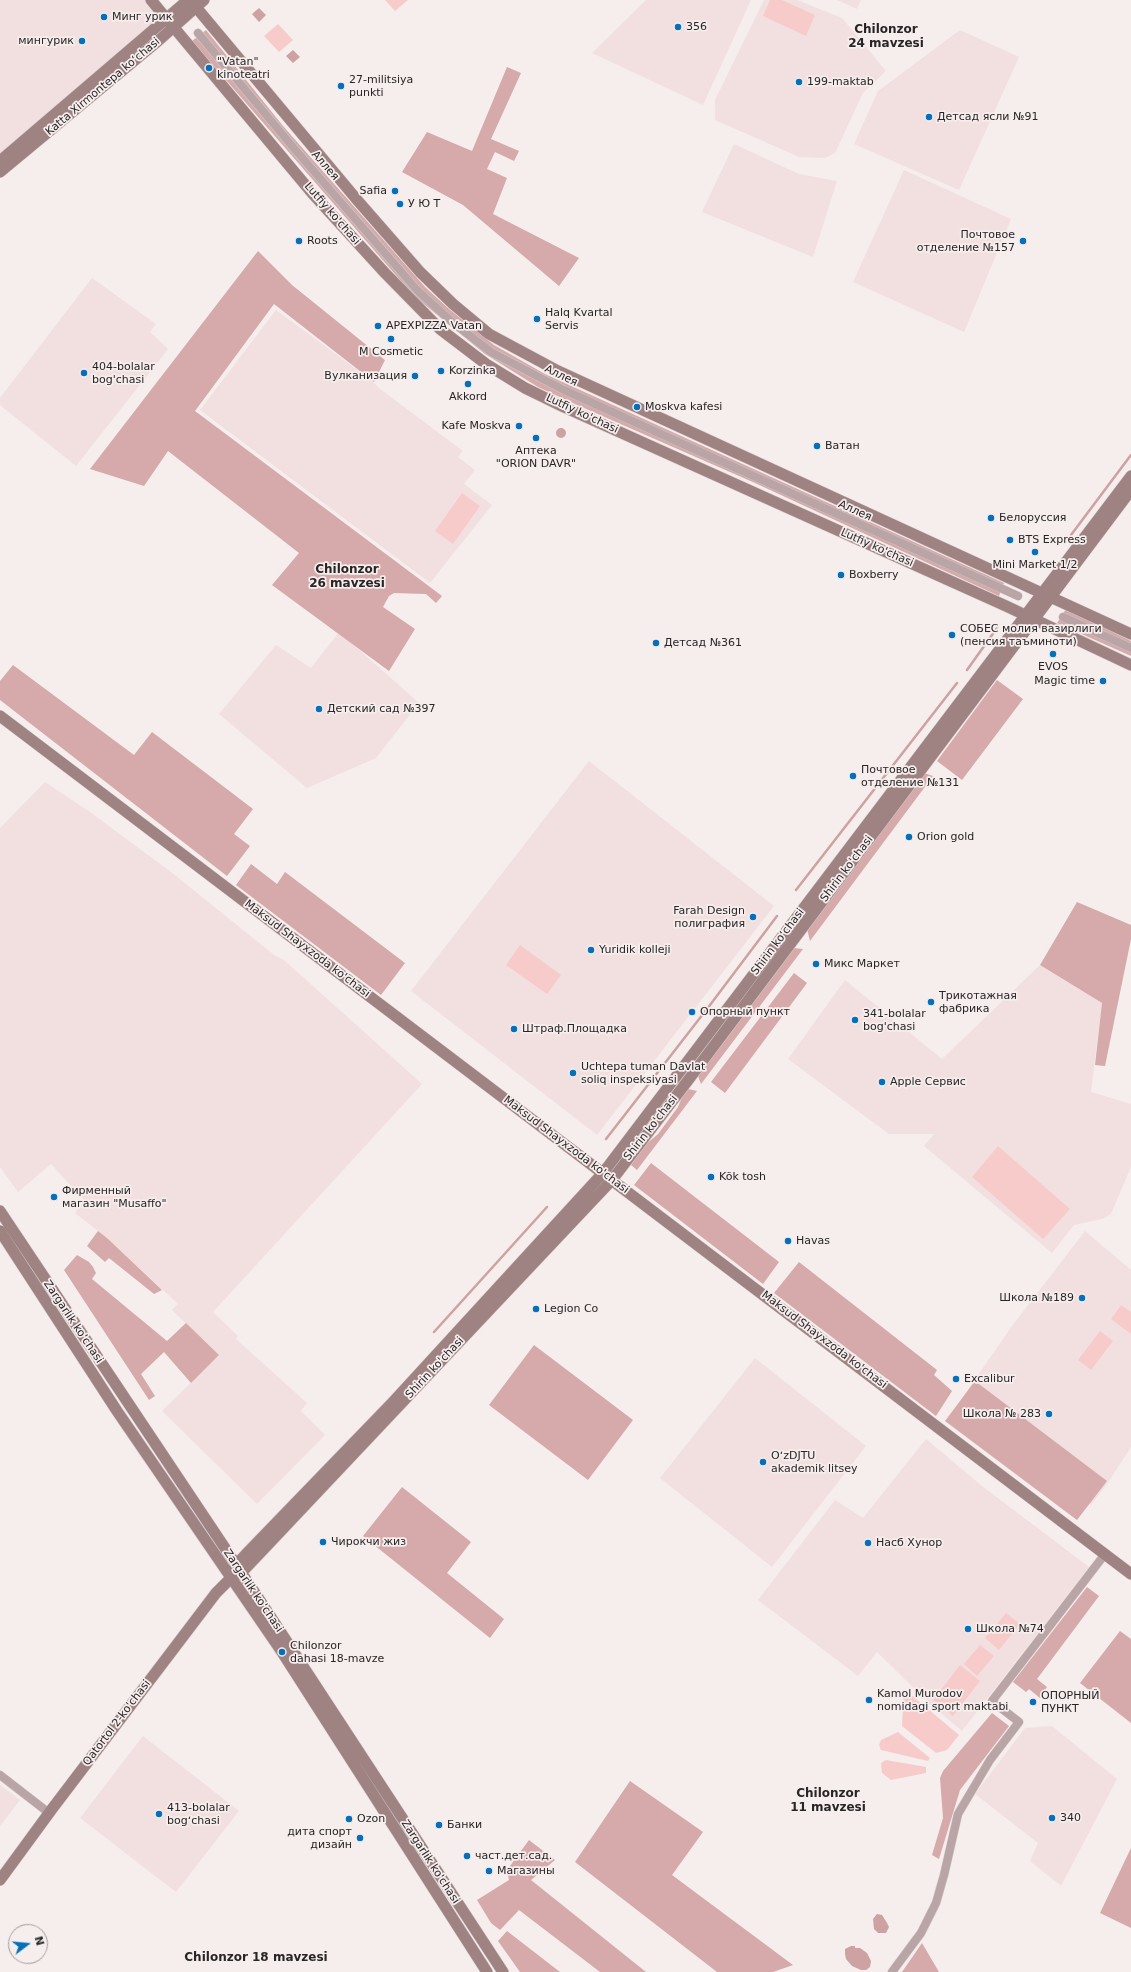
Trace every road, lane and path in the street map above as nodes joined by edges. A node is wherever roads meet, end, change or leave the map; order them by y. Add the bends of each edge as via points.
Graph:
1 (151, 0) edge
2 (195, 2) edge
3 (170, 22) junction
4 (198, 33) dead end
5 (0, 161) edge
6 (0, 172) edge
7 (1131, 476) edge
8 (1131, 490) edge
9 (1047, 595) junction
10 (1018, 596) dead end
11 (1064, 617) dead end
12 (1030, 618) junction
13 (1131, 634) edge
14 (1131, 648) edge
15 (1131, 665) edge
16 (0, 716) edge
17 (793, 932) junction
18 (680, 1072) junction
19 (689, 1079) junction
20 (607, 1176) junction
21 (0, 1211) edge
22 (0, 1231) edge
23 (1105, 1554) junction
24 (239, 1569) junction
25 (1131, 1574) edge
26 (231, 1578) junction
27 (0, 1776) edge
28 (49, 1813) junction
29 (0, 1880) edge
30 (487, 1972) edge
31 (503, 1972) edge
32 (892, 1972) edge

1 - 3 main road, Lutfiy ko'chasi
2 - 3 main road, Katta Xirmontepa koʻchasi
2 - 9 main road via 338,177 420,272 452,304 489,334 558,370
3 - 5 main road, Katta Xirmontepa koʻchasi
3 - 6 main road, Katta Xirmontepa koʻchasi
3 - 12 main road, Lutfiy ko'chasi via 312,193 385,274 430,320 476,358 516,383 564,407
4 - 10 street, Аллея via 417,290 491,352 564,390
7 - 9 main road, Shirin ko'chasi
8 - 9 main road, Shirin ko'chasi
9 - 12 main road, Shirin ko'chasi
9 - 13 main road
11 - 14 street
12 - 15 main road, Lutfiy ko'chasi
12 - 17 main road, Shirin ko'chasi
16 - 20 main road, Maksud Shayxzoda ko'chasi
17 - 18 main road, Shirin koʻchasi
17 - 19 main road, Shirin ko'chasi
18 - 19 main road
18 - 20 main road, Shirin koʻchasi
19 - 20 main road, Shirin ko'chasi
20 - 23 main road, Maksud Shayxzoda ko'chasi
20 - 24 main road, Shirin ko'chasi
21 - 24 main road, Zargarlik ko'chasi
22 - 26 main road, Zargarlik ko'chasi via 117,1411
23 - 25 main road, Maksud Shayxzoda ko'chasi
23 - 32 street via 992,1701 1019,1722 990,1760 958,1814 936,1903 921,1933
24 - 26 main road, Shirin ko'chasi
24 - 31 main road, Zargarlik ko'chasi
26 - 28 main road, Qatortol 2-ko'chasi via 198,1616
26 - 30 main road, Zargarlik ko'chasi via 282,1652
27 - 28 street
28 - 29 main road, Qatortol 2-ko'chasi

